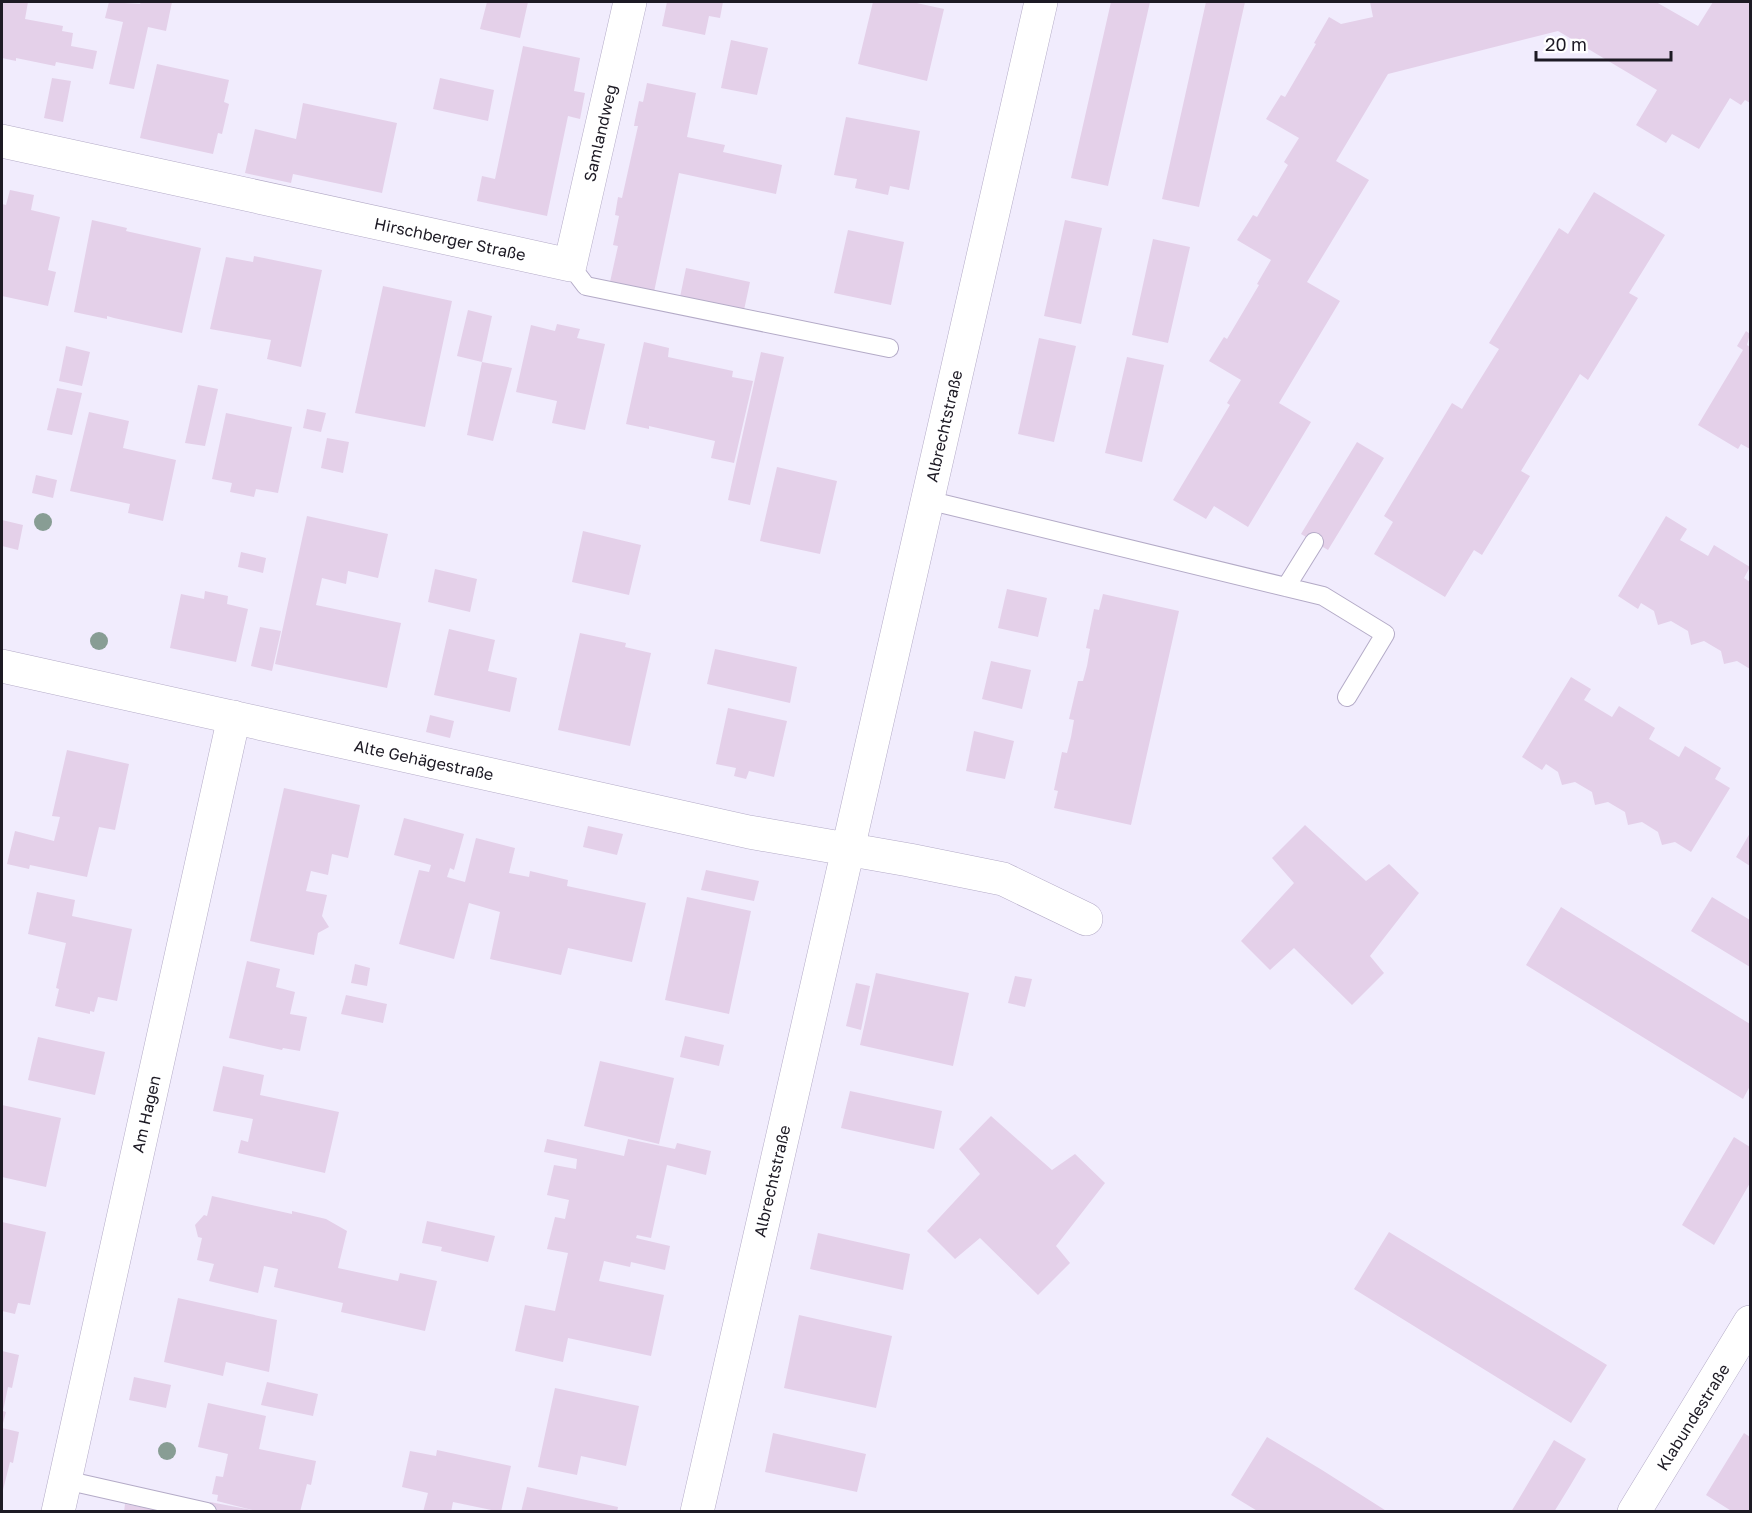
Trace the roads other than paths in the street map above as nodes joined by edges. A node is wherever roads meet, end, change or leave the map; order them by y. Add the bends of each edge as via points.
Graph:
1 (630, 2) edge
2 (1041, 2) edge
3 (2, 141) edge
4 (570, 265) junction
5 (890, 348) dead end
6 (927, 500) junction
7 (1314, 542) dead end
8 (1287, 587) junction
9 (2, 666) edge
10 (1347, 696) dead end
11 (234, 717) junction
12 (848, 850) junction
13 (1086, 919) dead end
14 (1750, 1322) edge
15 (65, 1480) junction
16 (58, 1512) edge
17 (207, 1512) edge
18 (697, 1512) edge
19 (1634, 1512) edge

1 - 4 street, Samlandweg
2 - 6 street, Albrechtstraße
3 - 4 street, Hirschberger Straße
4 - 5 lane via 586,286
6 - 8 lane
6 - 12 street, Albrechtstraße
7 - 8 lane
8 - 10 lane via 1323,596 1385,634
9 - 11 street, Alte Gehägestraße
11 - 12 street, Alte Gehägestraße via 749,832
11 - 15 street, Am Hagen via 181,909
12 - 13 street via 1004,879
12 - 18 street, Albrechtstraße
14 - 19 street, Klabundestraße
15 - 16 street, Am Hagen
15 - 17 lane

